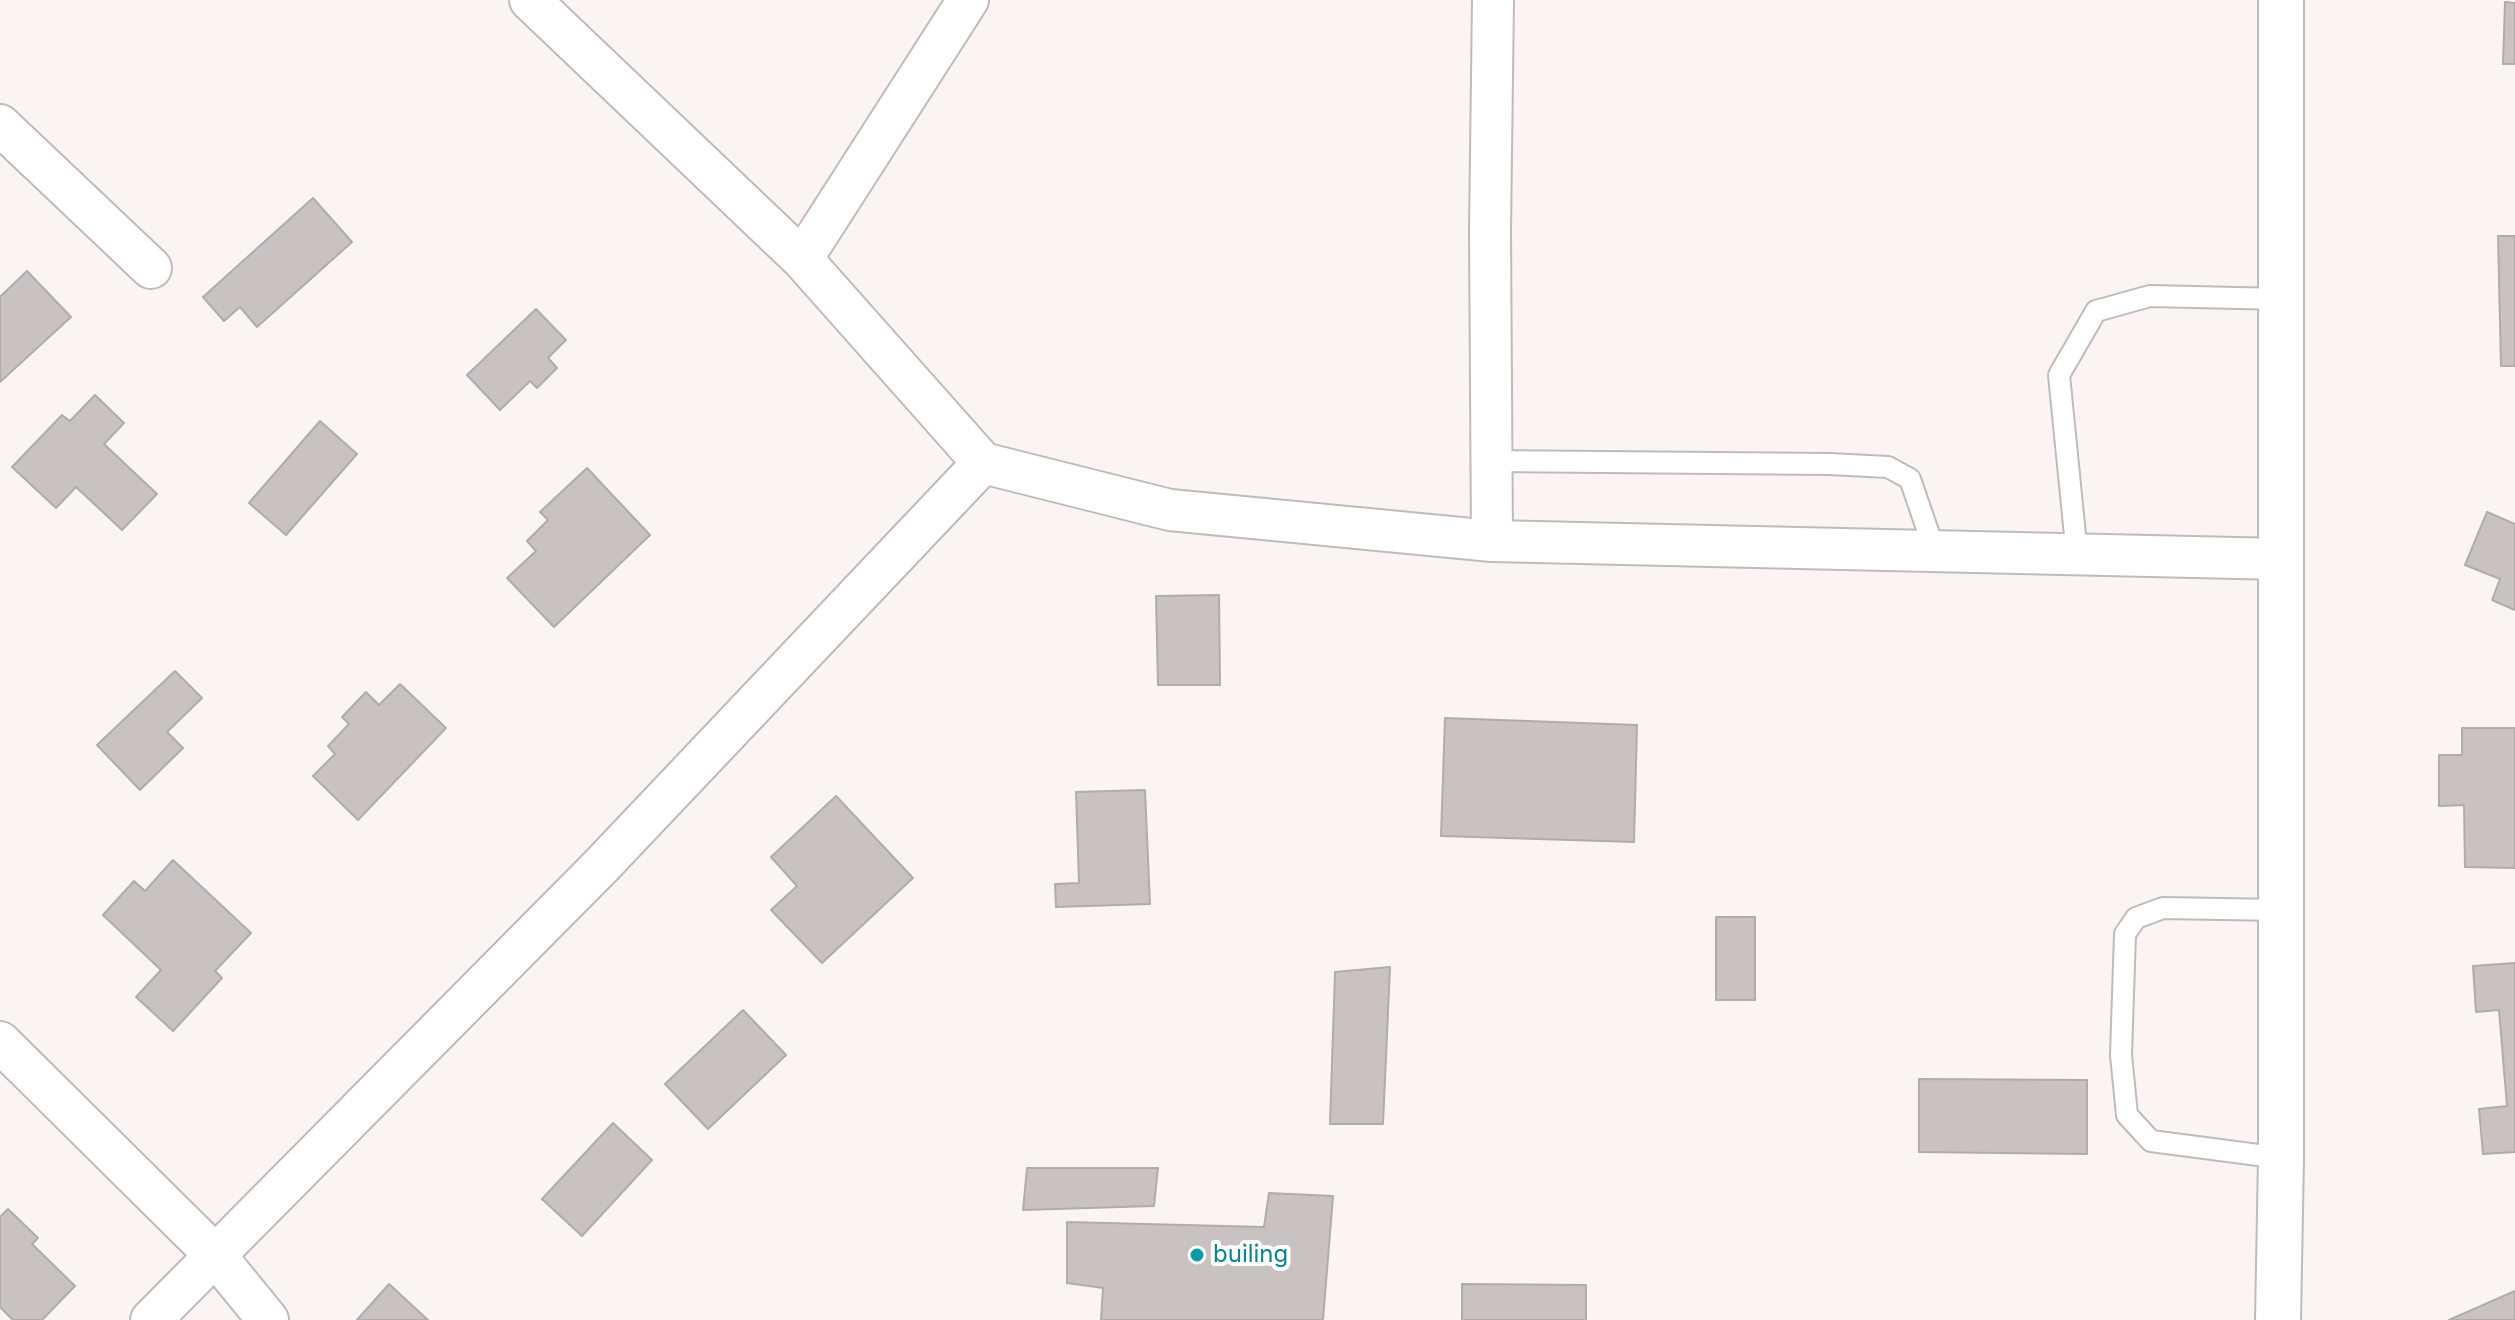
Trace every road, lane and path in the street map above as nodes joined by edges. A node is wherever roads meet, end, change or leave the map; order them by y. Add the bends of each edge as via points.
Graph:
1 (530, 0) edge
2 (968, 0) edge
3 (1493, 0) edge
4 (2281, 0) edge
5 (0, 125) edge
6 (802, 259) junction
7 (151, 268) dead end
8 (2281, 299) junction
9 (1490, 461) junction
10 (983, 463) junction
11 (1492, 541) junction
12 (1935, 552) junction
13 (2077, 555) junction
14 (2281, 559) junction
15 (2280, 910) junction
16 (0, 1042) edge
17 (2281, 1158) junction
18 (215, 1255) junction
19 (151, 1320) edge
20 (268, 1320) edge
21 (2278, 1320) edge

1 - 6 street
2 - 6 street
3 - 9 street
4 - 8 street
5 - 7 street
6 - 10 street
8 - 13 lane via 2150,296 2096,311 2059,375
8 - 14 street
9 - 11 street
9 - 12 lane via 1888,467 1910,479
10 - 11 street via 1170,510
10 - 18 street via 602,865
11 - 12 street
12 - 13 street
13 - 14 street
14 - 15 street
15 - 17 street
15 - 17 lane via 2163,908 2136,918 2125,934 2121,1055 2127,1115 2151,1141
16 - 18 street
17 - 21 street
18 - 19 street
18 - 20 street

